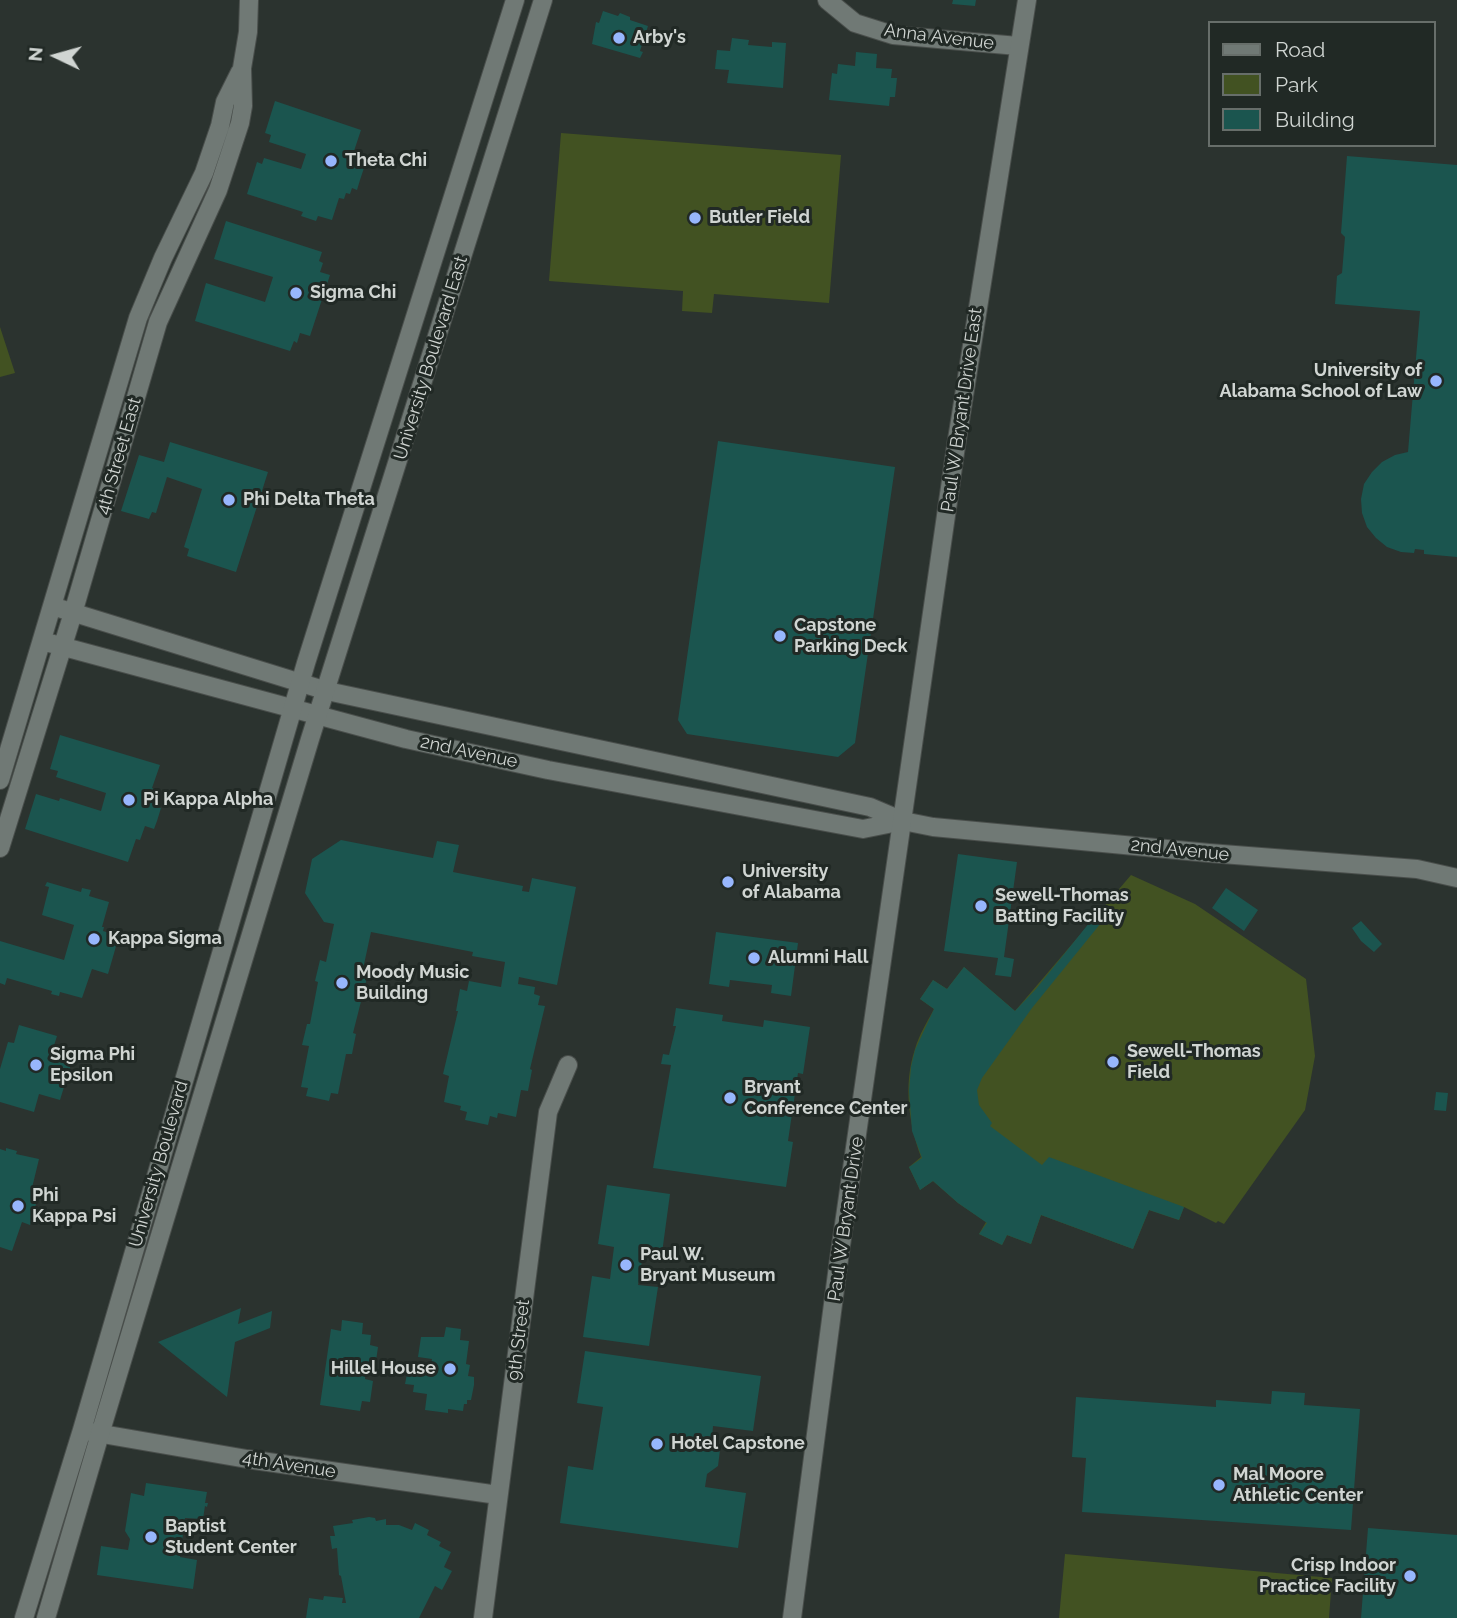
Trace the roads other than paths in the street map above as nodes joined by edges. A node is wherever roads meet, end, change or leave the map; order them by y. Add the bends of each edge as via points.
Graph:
1 (249, 0) edge
2 (515, 0) edge
3 (543, 0) edge
4 (827, 0) edge
5 (1027, 0) edge
6 (1018, 46) junction
7 (242, 68) junction
8 (52, 606) junction
9 (73, 613) junction
10 (42, 641) junction
11 (62, 647) junction
12 (300, 684) junction
13 (327, 691) junction
14 (292, 709) junction
15 (317, 715) junction
16 (0, 780) edge
17 (903, 821) junction
18 (0, 848) edge
19 (1457, 878) edge
20 (568, 1065) dead end
21 (91, 1432) junction
22 (498, 1495) junction
23 (24, 1618) edge
24 (46, 1618) edge
25 (483, 1618) edge
26 (792, 1618) edge

1 - 7 street, 4th Street East
2 - 12 street, University Boulevard East
3 - 13 street, University Boulevard East
4 - 6 street, Anna Avenue via 855,23 893,35
5 - 6 street, Paul W Bryant Drive East
6 - 17 street, Paul W Bryant Drive East
7 - 8 street, 4th Street East via 225,102 204,173 138,317
7 - 9 street, 4th Street East via 240,123 218,190 158,323
8 - 9 street, 2nd Avenue
8 - 10 street, 4th Street East
9 - 11 street, 4th Street East
9 - 12 street, 2nd Avenue
10 - 11 street, 2nd Avenue
10 - 16 street, 4th Street East
11 - 14 street, 2nd Avenue
11 - 18 street, 4th Street East
12 - 13 street, 2nd Avenue
12 - 14 street, University Boulevard East
13 - 15 street, University Boulevard East
13 - 17 street, 2nd Avenue via 870,807
14 - 15 street, 2nd Avenue
14 - 21 street, University Boulevard
15 - 17 street, 2nd Avenue via 509,761 738,807 863,828
15 - 21 street, University Boulevard
17 - 19 street, 2nd Avenue via 1417,869
17 - 26 street, Paul W Bryant Drive
20 - 22 street, 9th Street via 548,1112
21 - 22 street, 4th Avenue
21 - 23 street, University Boulevard
21 - 24 street, University Boulevard
22 - 25 street, 9th Street

